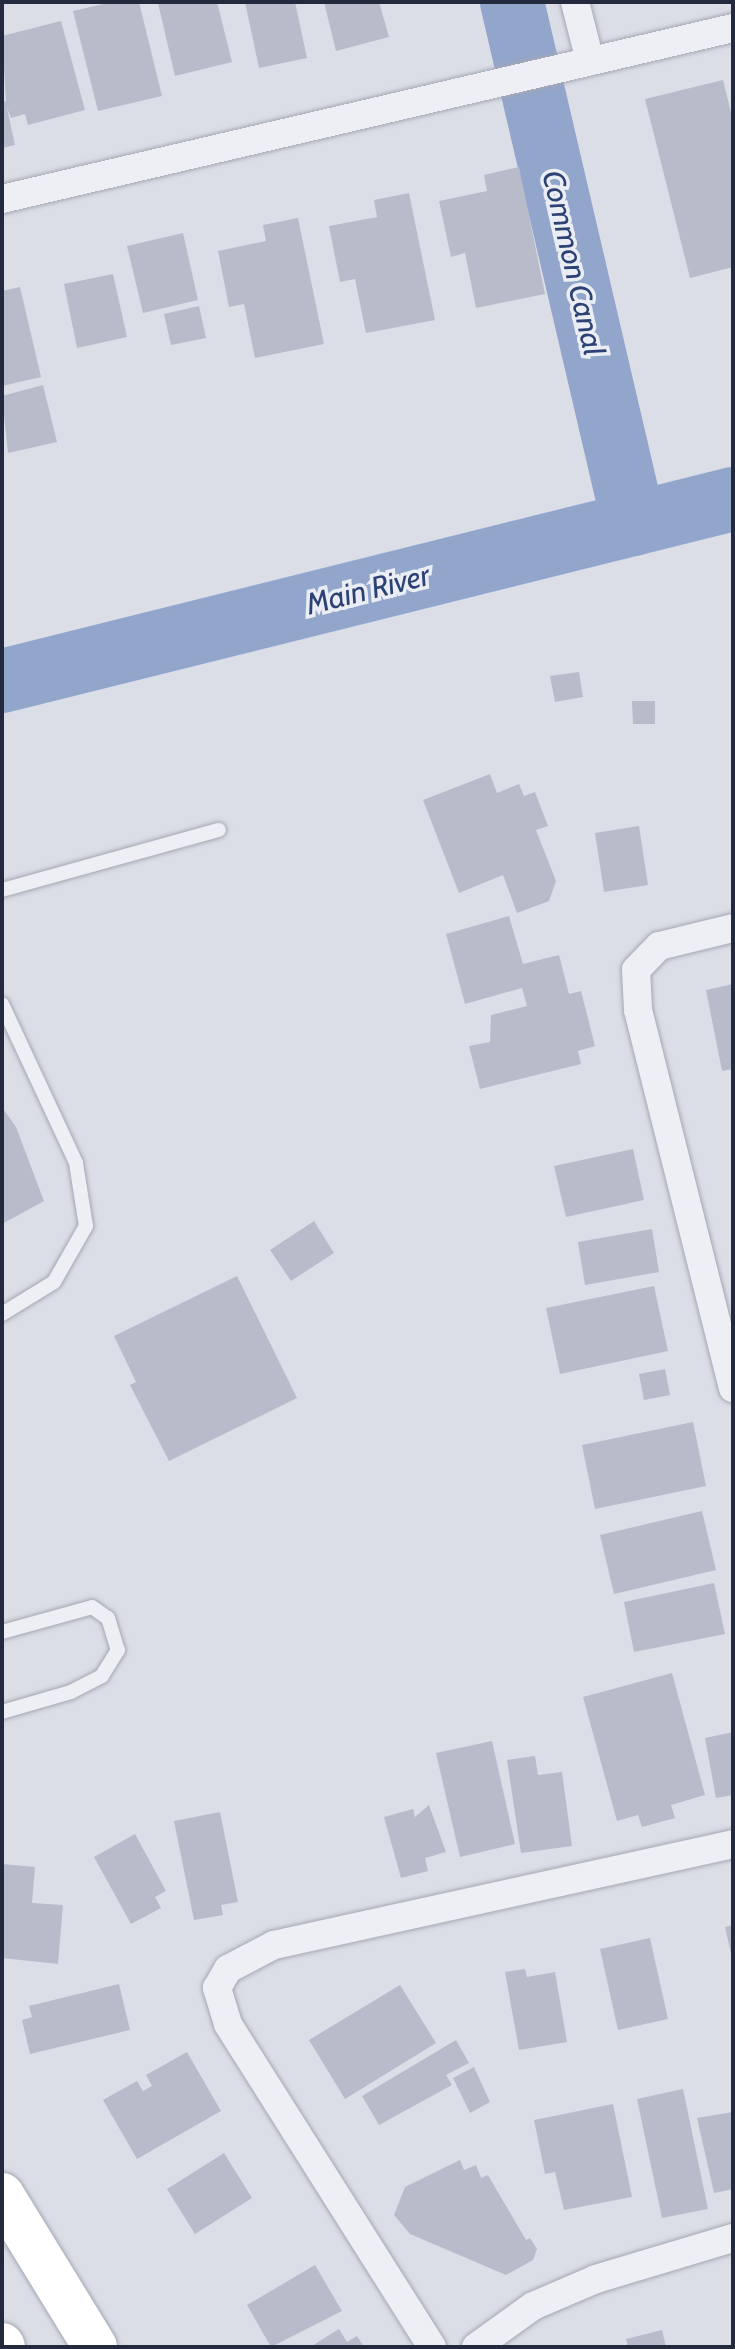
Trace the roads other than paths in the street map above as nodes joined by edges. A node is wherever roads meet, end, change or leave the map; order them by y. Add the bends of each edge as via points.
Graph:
1 (575, 2) edge
2 (733, 28) edge
3 (590, 61) junction
4 (2, 199) edge
5 (219, 830) dead end
6 (2, 890) edge
7 (733, 928) edge
8 (2, 1004) edge
9 (2, 1314) edge
10 (726, 1319) edge
11 (733, 1388) edge
12 (2, 1632) edge
13 (2, 1712) edge
14 (733, 1844) edge
15 (2, 2195) edge
16 (733, 2238) edge
17 (95, 2347) edge
18 (432, 2347) edge
19 (476, 2347) edge

1 - 3 street
2 - 3 street
3 - 4 street
5 - 6 lane
7 - 10 street via 659,946 636,970 638,1010
8 - 9 lane via 76,1163 86,1226 54,1282
10 - 11 street
12 - 13 lane via 92,1607 108,1618 118,1650 102,1676 71,1692
14 - 18 street via 274,1945 228,1969 217,1988 228,2024
15 - 17 main road
16 - 19 street via 596,2279 533,2306

